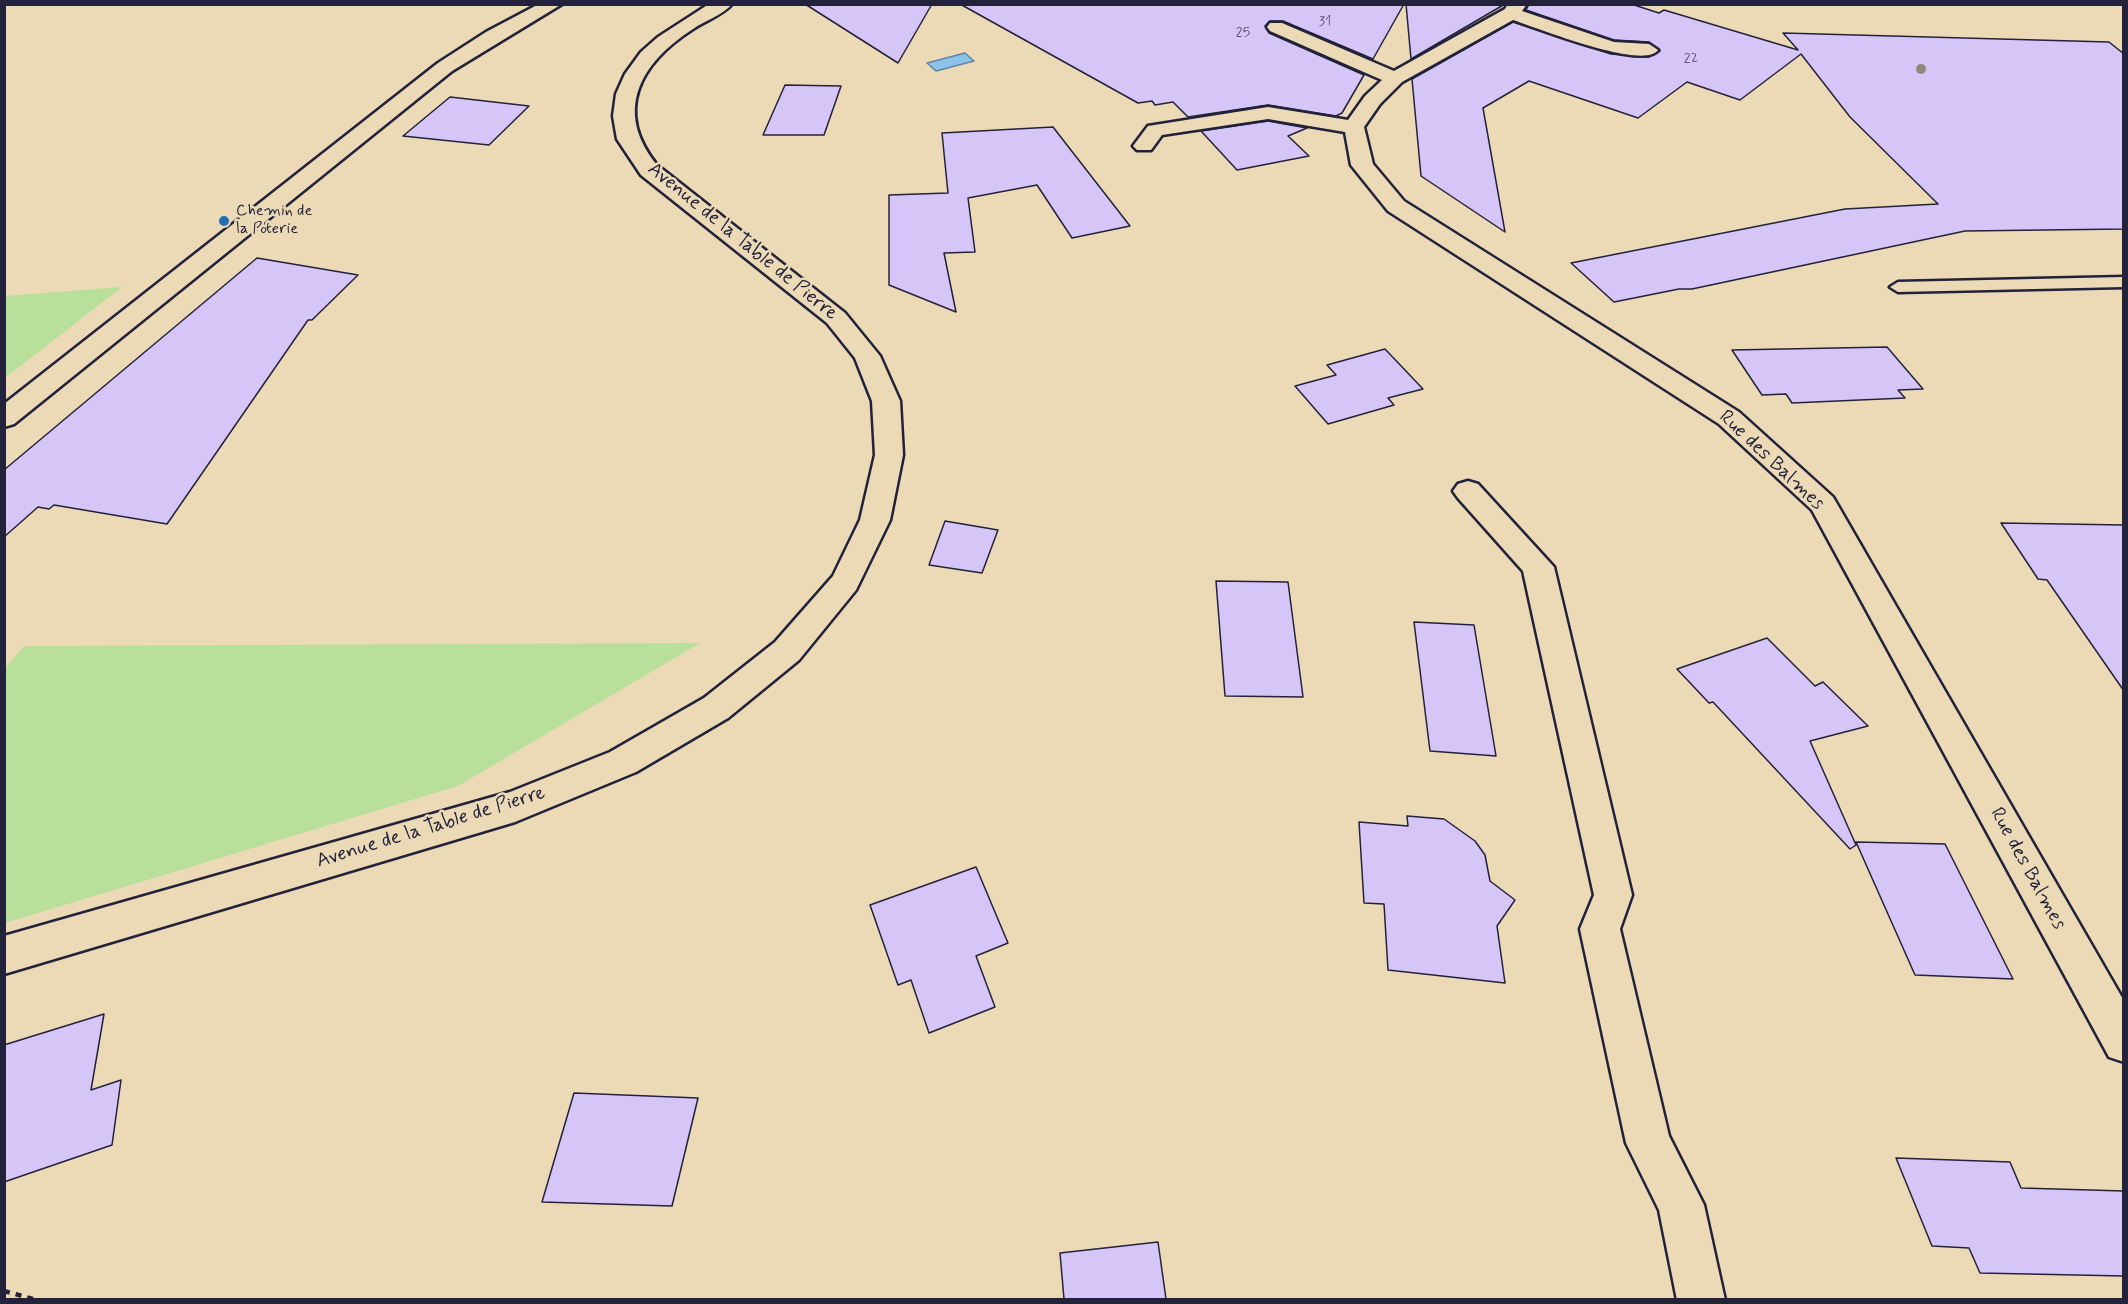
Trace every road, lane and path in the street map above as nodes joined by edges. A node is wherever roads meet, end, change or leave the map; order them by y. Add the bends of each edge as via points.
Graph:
1 (553, 4) edge
2 (723, 4) edge
3 (1515, 9) edge
4 (1276, 27) dead end
5 (1649, 50) dead end
6 (1395, 78) junction
7 (1354, 127) junction
8 (1144, 146) dead end
9 (2124, 282) edge
10 (1898, 287) dead end
11 (4, 418) edge
12 (1468, 491) dead end
13 (4, 955) edge
14 (2124, 1042) edge
15 (4, 1291) edge
16 (37, 1299) edge
17 (1701, 1299) edge

1 - 11 street via 445,67
2 - 13 street, Avenue de la Table de Pierre via 690,21 652,50 631,81 622,113 628,141 649,170 836,318 867,356 886,401 889,455 875,520 844,582 787,651 716,708 623,762 515,806
3 - 5 street via 1612,47
3 - 6 street
4 - 6 street
6 - 7 street via 1372,100
7 - 8 street via 1268,113 1155,130
7 - 14 street, Rue des Balmes via 1362,165 1396,206 1729,417 1823,504
9 - 10 lane
12 - 17 street via 1538,567 1614,895 1600,929 1607,963 1648,1143 1681,1205
15 - 16 path

